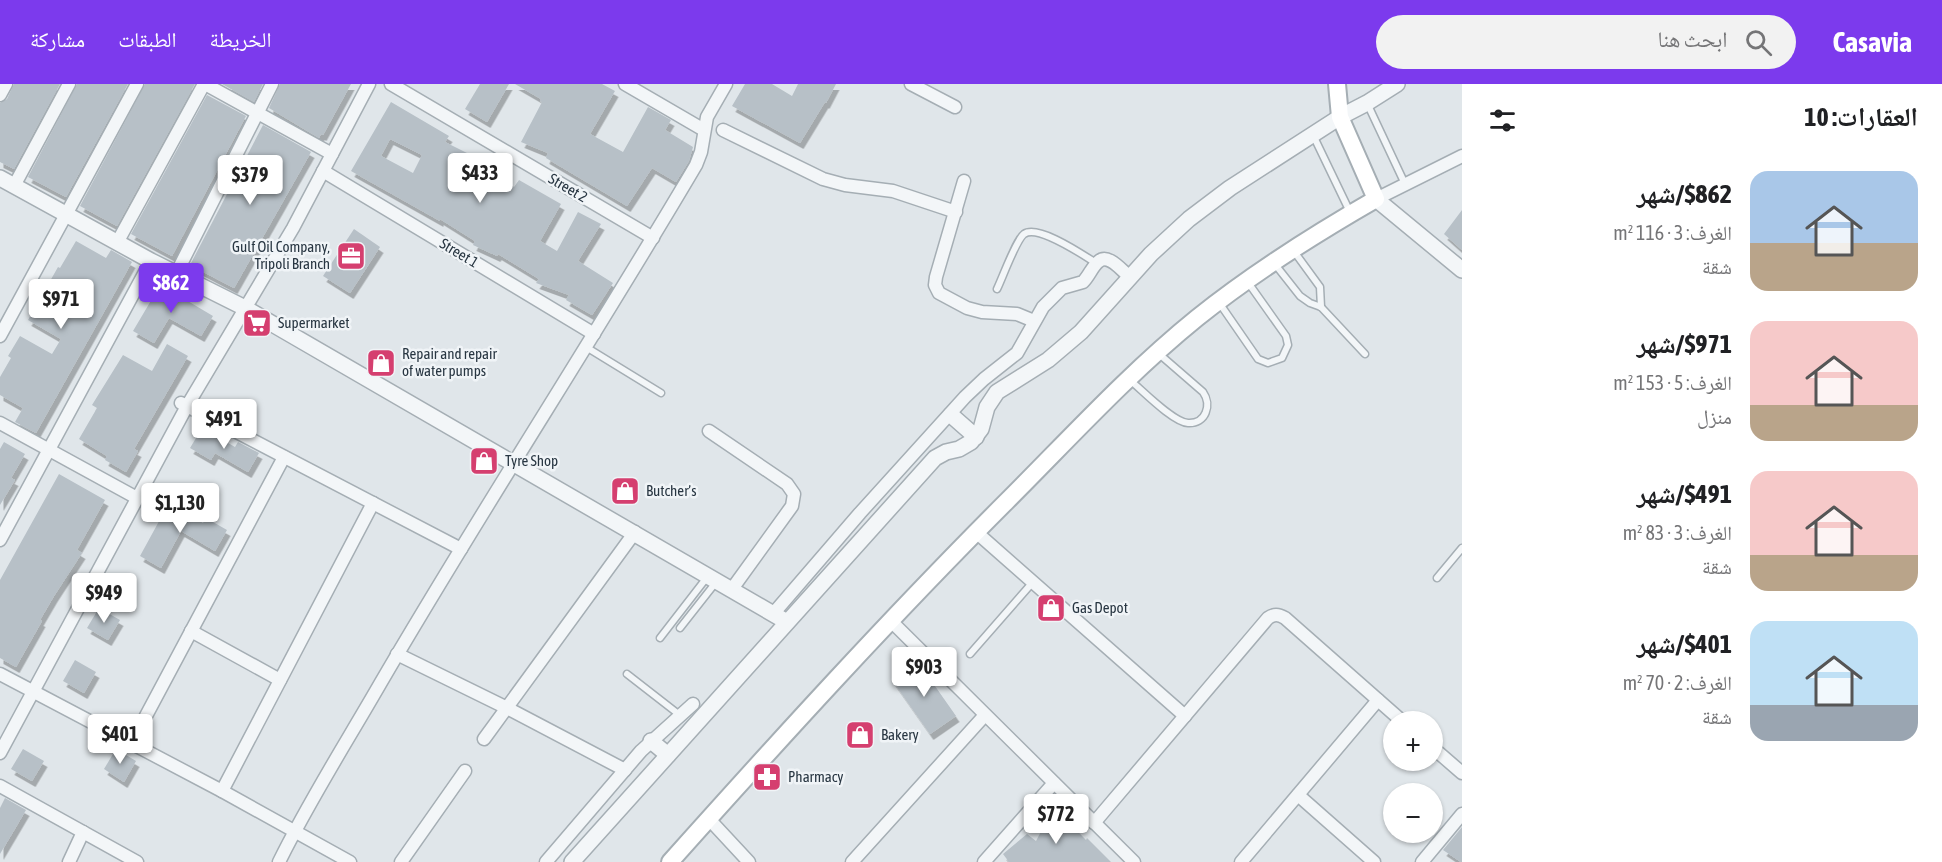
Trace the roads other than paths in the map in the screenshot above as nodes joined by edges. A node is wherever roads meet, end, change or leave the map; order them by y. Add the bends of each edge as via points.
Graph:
1 (6, 84) edge
2 (69, 84) edge
3 (137, 84) edge
4 (205, 84) edge
5 (272, 84) edge
6 (360, 84) edge
7 (369, 84) edge
8 (391, 84) edge
9 (625, 84) edge
10 (726, 84) edge
11 (911, 84) edge
12 (1337, 84) edge
13 (1397, 84) edge
14 (0, 95) edge
15 (1367, 103) junction
16 (955, 107) dead end
17 (257, 113) junction
18 (1340, 117) junction
19 (704, 130) junction
20 (723, 130) dead end
21 (1312, 134) junction
22 (328, 152) junction
23 (1462, 156) edge
24 (323, 171) junction
25 (0, 178) edge
26 (964, 181) dead end
27 (1405, 184) junction
28 (14, 186) junction
29 (1376, 199) junction
30 (956, 212) junction
31 (66, 213) junction
32 (1351, 213) junction
33 (653, 238) junction
34 (118, 241) junction
35 (1293, 250) junction
36 (151, 261) junction
37 (1274, 263) junction
38 (1096, 264) junction
39 (1462, 270) edge
40 (176, 274) junction
41 (1130, 277) junction
42 (1247, 280) junction
43 (997, 290) dead end
44 (1218, 302) junction
45 (242, 307) junction
46 (1321, 307) junction
47 (1034, 321) junction
48 (594, 334) junction
49 (0, 336) edge
50 (586, 347) junction
51 (1157, 353) junction
52 (1365, 354) dead end
53 (1129, 379) junction
54 (661, 393) dead end
55 (184, 404) junction
56 (951, 415) junction
57 (0, 423) edge
58 (709, 431) dead end
59 (976, 437) junction
60 (48, 449) junction
61 (284, 457) junction
62 (514, 464) junction
63 (134, 496) junction
64 (373, 503) junction
65 (634, 532) junction
66 (976, 532) junction
67 (0, 540) edge
68 (1462, 548) edge
69 (461, 549) junction
70 (713, 578) junction
71 (1437, 578) dead end
72 (1034, 582) junction
73 (732, 589) junction
74 (773, 614) junction
75 (891, 621) junction
76 (787, 622) junction
77 (680, 628) dead end
78 (191, 631) junction
79 (660, 638) dead end
80 (397, 654) junction
81 (970, 654) dead end
82 (0, 674) edge
83 (627, 674) dead end
84 (280, 680) junction
85 (30, 691) junction
86 (1378, 700) junction
87 (693, 704) dead end
88 (507, 708) junction
89 (1390, 711) edge
90 (985, 715) junction
91 (682, 716) junction
92 (1185, 716) junction
93 (484, 739) dead end
94 (0, 741) edge
95 (651, 741) junction
96 (131, 744) junction
97 (0, 753) edge
98 (668, 755) junction
99 (1443, 756) edge
100 (625, 770) junction
101 (465, 771) dead end
102 (1462, 772) edge
103 (1054, 783) junction
104 (0, 786) edge
105 (222, 791) junction
106 (1298, 795) junction
107 (1462, 814) edge
108 (709, 819) junction
109 (1094, 823) junction
110 (294, 831) junction
111 (83, 832) junction
112 (1243, 861) edge
113 (69, 862) edge
114 (137, 862) edge
115 (279, 862) edge
116 (350, 862) edge
117 (401, 862) edge
118 (546, 862) edge
119 (572, 862) edge
120 (670, 862) edge
121 (749, 862) edge
122 (852, 862) edge
123 (984, 862) edge
124 (1132, 862) edge
125 (1374, 862) edge
126 (1422, 862) edge

1 - 14 street
2 - 28 street
3 - 31 street
4 - 17 street
4 - 34 street
5 - 17 street
6 - 22 street
7 - 22 street
8 - 33 street, Street 2
9 - 19 street
10 - 19 street
11 - 16 street
12 - 18 main road
13 - 15 street
15 - 18 street
15 - 27 lane
17 - 22 street
17 - 40 street
18 - 21 street
18 - 29 main road
19 - 33 street via 699,159
20 - 30 street via 823,179 893,191
21 - 32 lane
21 - 41 street via 1202,208
22 - 24 street
22 - 45 street
23 - 27 street
24 - 45 street via 293,228
24 - 48 street, Street 1
25 - 28 street
26 - 30 street
27 - 29 street
28 - 31 street
29 - 32 main road
29 - 39 street
30 - 47 street via 935,281 939,293 974,311 1017,314
31 - 34 street
31 - 49 street
32 - 35 main road
33 - 48 street
34 - 36 street
35 - 37 main road
35 - 46 lane via 1320,287
36 - 40 street
36 - 60 street
37 - 42 main road
37 - 46 lane via 1300,296
38 - 41 street via 1109,260
38 - 43 lane via 1052,238 1028,232 1020,238
38 - 47 street via 1083,282 1058,292
40 - 45 street
41 - 59 street via 1067,345 993,397
42 - 44 main road
42 - 44 lane via 1286,336 1287,350 1282,358 1273,363 1258,359
44 - 51 main road
45 - 55 street
45 - 62 street
46 - 52 lane
47 - 56 street via 1017,353 975,387
48 - 50 street
50 - 54 lane
50 - 62 street
51 - 53 main road
51 - 53 lane via 1203,392 1208,408 1202,418 1192,423 1181,421
53 - 66 main road
55 - 61 street
55 - 63 street
56 - 59 street
56 - 74 street
57 - 60 street
58 - 73 street via 787,484 794,494 792,506
59 - 76 street via 935,458
60 - 63 street
60 - 67 street
61 - 64 street
61 - 78 street
62 - 65 street
62 - 69 street
63 - 85 street
64 - 69 street
64 - 84 street
65 - 70 street
65 - 88 street
66 - 72 street
66 - 75 main road
68 - 71 lane
69 - 80 street
70 - 73 street
70 - 77 lane
70 - 79 lane
72 - 81 lane
72 - 92 street
73 - 74 street
74 - 76 street
75 - 90 street
75 - 108 main road
76 - 98 street
78 - 84 street
78 - 96 street
80 - 88 street
80 - 110 street
82 - 85 street
83 - 91 lane
84 - 105 street
85 - 94 street
85 - 96 street
85 - 97 street
86 - 89 street
86 - 92 street via 1285,618 1273,615
86 - 106 street
87 - 91 street
88 - 93 street
88 - 100 street
90 - 103 street
90 - 122 street
91 - 95 street
92 - 109 street
95 - 98 street
95 - 100 street
96 - 105 street
98 - 119 street
99 - 102 street
100 - 118 street
101 - 117 street
103 - 109 street
103 - 123 street
104 - 111 street
105 - 110 street
106 - 112 street
106 - 125 street
107 - 126 street
108 - 120 main road
108 - 121 street
109 - 124 street
110 - 115 street
110 - 116 street
111 - 113 street
111 - 114 street

